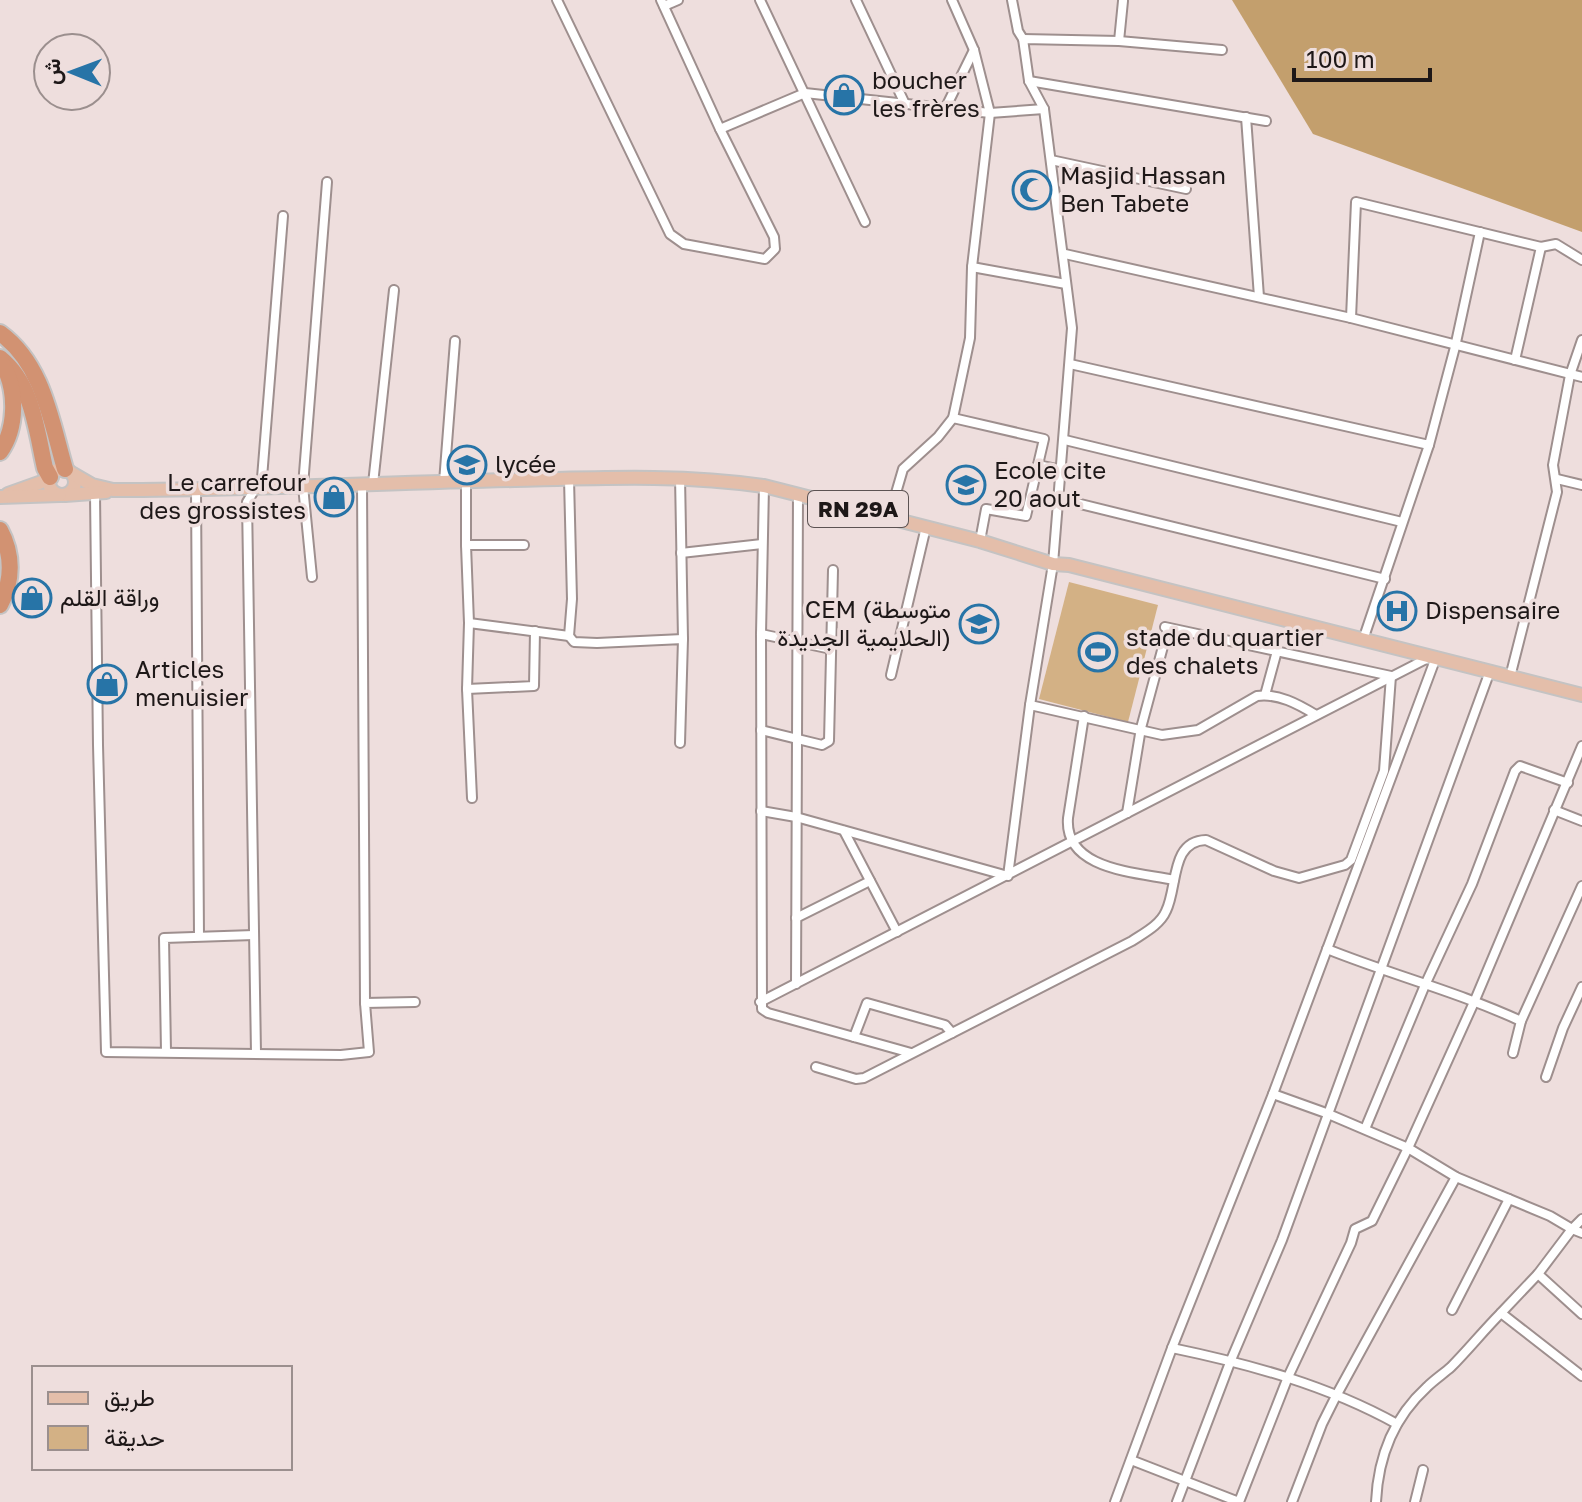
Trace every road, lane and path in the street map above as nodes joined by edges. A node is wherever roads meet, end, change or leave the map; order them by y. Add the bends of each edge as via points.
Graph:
1 (557, 0) edge
2 (678, 0) edge
3 (760, 0) edge
4 (856, 0) edge
5 (952, 0) edge
6 (1012, 0) edge
7 (1123, 1) edge
8 (663, 3) edge
9 (1023, 39) junction
10 (1119, 41) junction
11 (974, 50) junction
12 (1222, 50) dead end
13 (1029, 81) junction
14 (805, 93) junction
15 (905, 104) junction
16 (945, 109) junction
17 (1044, 109) junction
18 (990, 113) junction
19 (1246, 117) junction
20 (1266, 121) dead end
21 (720, 129) junction
22 (1051, 160) junction
23 (327, 182) dead end
24 (1186, 189) dead end
25 (283, 216) dead end
26 (865, 222) dead end
27 (1480, 232) junction
28 (1541, 247) junction
29 (1065, 254) junction
30 (1582, 260) edge
31 (972, 267) junction
32 (1066, 284) junction
33 (394, 290) dead end
34 (1259, 297) junction
35 (1351, 318) junction
36 (0, 333) edge
37 (1582, 340) edge
38 (455, 341) dead end
39 (1455, 347) junction
40 (0, 359) edge
41 (1515, 360) junction
42 (1070, 364) junction
43 (1570, 375) junction
44 (1582, 377) edge
45 (953, 418) junction
46 (1065, 440) junction
47 (1429, 445) junction
48 (0, 452) edge
49 (1038, 465) junction
50 (1062, 470) junction
51 (59, 475) junction
52 (680, 477) junction
53 (569, 479) junction
54 (1557, 479) junction
55 (466, 481) junction
56 (444, 482) junction
57 (368, 484) junction
58 (1582, 485) edge
59 (303, 486) junction
60 (764, 486) junction
61 (255, 489) junction
62 (113, 490) junction
63 (196, 490) junction
64 (95, 494) junction
65 (798, 494) junction
66 (62, 495) junction
67 (0, 497) edge
68 (1060, 499) junction
69 (889, 517) junction
70 (1402, 522) junction
71 (926, 527) junction
72 (0, 530) edge
73 (980, 541) junction
74 (762, 544) junction
75 (466, 545) junction
76 (524, 545) dead end
77 (681, 553) junction
78 (1053, 564) junction
79 (833, 570) dead end
80 (312, 577) dead end
81 (1385, 579) junction
82 (0, 605) edge
83 (469, 623) junction
84 (535, 631) junction
85 (761, 634) junction
86 (569, 636) junction
87 (683, 639) junction
88 (1363, 640) junction
89 (798, 641) junction
90 (831, 649) junction
91 (1277, 651) junction
92 (1432, 659) junction
93 (1490, 671) junction
94 (891, 675) dead end
95 (1391, 676) junction
96 (1510, 677) junction
97 (467, 689) junction
98 (1265, 695) junction
99 (1582, 695) edge
100 (1030, 705) junction
101 (1316, 715) junction
102 (1084, 716) junction
103 (1141, 728) junction
104 (761, 730) junction
105 (797, 737) junction
106 (680, 743) dead end
107 (1582, 746) edge
108 (1568, 783) junction
109 (472, 798) dead end
110 (1554, 810) junction
111 (761, 811) junction
112 (1127, 813) junction
113 (796, 817) junction
114 (1582, 821) edge
115 (844, 831) junction
116 (1071, 842) junction
117 (1008, 876) junction
118 (1174, 880) junction
119 (870, 881) junction
120 (1582, 886) edge
121 (796, 918) junction
122 (897, 932) junction
123 (254, 935) junction
124 (199, 936) junction
125 (1327, 949) junction
126 (1379, 970) junction
127 (796, 984) junction
128 (1425, 985) junction
129 (1582, 987) edge
130 (1475, 1000) junction
131 (415, 1002) dead end
132 (760, 1002) junction
133 (365, 1003) junction
134 (1521, 1021) junction
135 (952, 1033) junction
136 (854, 1037) junction
137 (166, 1051) junction
138 (256, 1053) junction
139 (912, 1053) junction
140 (1513, 1053) dead end
141 (816, 1067) dead end
142 (1546, 1077) dead end
143 (1273, 1094) junction
144 (1326, 1113) junction
145 (1365, 1129) junction
146 (1408, 1148) junction
147 (1456, 1177) junction
148 (1509, 1199) junction
149 (1582, 1219) edge
150 (1572, 1229) junction
151 (1582, 1233) edge
152 (1538, 1274) junction
153 (1452, 1310) dead end
154 (1501, 1313) junction
155 (1582, 1314) edge
156 (1172, 1348) junction
157 (1231, 1360) junction
158 (1582, 1376) edge
159 (1288, 1377) junction
160 (1336, 1396) junction
161 (1397, 1424) junction
162 (1131, 1460) junction
163 (1423, 1470) dead end
164 (1185, 1482) junction
165 (1115, 1502) edge
166 (1177, 1502) edge
167 (1292, 1502) edge
168 (1376, 1502) edge
169 (1415, 1502) edge

1 - 21 street via 670,234 684,244 765,259 775,249 774,237
2 - 8 street
3 - 14 street
4 - 15 street
5 - 11 street
6 - 9 street
7 - 10 street
8 - 21 street
9 - 10 street
9 - 13 street
10 - 12 street
11 - 16 street
11 - 18 street
13 - 17 street
13 - 19 street
14 - 15 street
14 - 21 street
14 - 26 street
15 - 16 street
16 - 18 street
17 - 18 street
17 - 22 street
18 - 31 street
19 - 20 street
19 - 34 street
22 - 24 street
22 - 29 street
23 - 59 street
25 - 61 street via 262,478
27 - 28 street
27 - 35 street via 1356,202
27 - 39 street
28 - 30 street via 1556,244
28 - 41 street
29 - 32 street
29 - 34 street
31 - 32 street
31 - 45 street via 970,338
32 - 42 street
33 - 57 street
34 - 35 street
35 - 39 street
36 - 51 highway via 25,356 47,405
37 - 43 street
38 - 56 street
39 - 41 street
39 - 47 street
40 - 48 highway via 12,395 7,442
40 - 51 highway via 27,394 45,468
41 - 43 street
42 - 46 street
42 - 47 street
43 - 44 street
43 - 54 street via 1553,465
45 - 49 street via 1044,439
45 - 69 street via 903,469
46 - 50 street
46 - 70 street
47 - 70 street
49 - 50 street
49 - 73 street via 1026,516 986,509
50 - 68 street
51 - 62 main road
51 - 66 main road via 52,490
51 - 66 main road via 74,487
51 - 67 main road
52 - 53 main road, RN 29A
52 - 60 main road, RN 29A
52 - 77 street
53 - 55 main road, RN 29A
53 - 86 street
54 - 58 street
54 - 96 street
55 - 56 main road, RN 29A
55 - 75 street
56 - 57 main road, RN 29A
57 - 59 main road, RN 29A
57 - 133 street
59 - 61 main road, RN 29A
59 - 80 street
60 - 65 main road, RN 29A
60 - 74 street
61 - 63 main road, RN 29A
61 - 123 street via 247,502
62 - 63 main road, RN 29A
62 - 64 main road
63 - 124 street
64 - 66 main road
64 - 137 street via 106,1052
65 - 69 main road, RN 29A
65 - 89 street
66 - 67 main road
68 - 78 street
68 - 81 street
69 - 71 main road, RN 29A
70 - 81 street
71 - 73 main road, RN 29A
71 - 94 street
72 - 82 highway via 10,562
73 - 78 main road, RN 29A
74 - 77 street
74 - 85 street
75 - 76 street
75 - 83 street
77 - 87 street
78 - 88 main road, RN 29A
78 - 100 street
79 - 90 street
81 - 88 street
83 - 84 street
83 - 97 street
84 - 86 street
84 - 97 street via 534,686
85 - 89 street
85 - 104 street
86 - 87 street via 574,642 597,643
87 - 106 street
88 - 92 main road, RN 29A
89 - 90 street
89 - 105 street
90 - 105 street via 829,741 822,745
91 - 95 street
91 - 98 street
91 - 103 street via 1166,627
92 - 93 main road, RN 29A
92 - 95 street
92 - 125 street
93 - 96 main road, RN 29A
93 - 126 street
95 - 101 street
95 - 118 street via 1381,783 1351,860 1299,878 1198,840 1182,852
96 - 99 main road, RN 29A
97 - 109 street
98 - 101 street via 1289,700
98 - 103 street via 1198,730 1162,735
100 - 102 street
100 - 117 street
101 - 112 street
102 - 103 street
102 - 116 street via 1068,818
103 - 112 street
104 - 105 street
104 - 111 street
105 - 113 street
107 - 108 street
108 - 110 street
108 - 128 street via 1520,766 1515,771 1472,884
110 - 114 street
110 - 130 street
111 - 113 street
111 - 132 street
112 - 116 street
113 - 115 street
113 - 121 street
115 - 117 street
115 - 119 street
116 - 117 street
116 - 118 street via 1099,864
117 - 122 street
118 - 135 street via 1166,911 1132,941
119 - 121 street
119 - 122 street
120 - 134 street
121 - 127 street
122 - 127 street
123 - 124 street
123 - 138 street
124 - 137 street via 164,938
125 - 126 street
125 - 143 street
126 - 128 street
126 - 144 street
127 - 132 street
128 - 130 street
128 - 145 street
129 - 142 street
130 - 134 street
130 - 146 street
131 - 133 street
132 - 136 street via 768,1013
133 - 138 street via 369,1052
134 - 140 street
135 - 136 street via 945,1025 867,1003
135 - 139 street
136 - 139 street
137 - 138 street
139 - 141 street via 864,1078
143 - 144 street
143 - 156 street
144 - 145 street
144 - 157 street via 1282,1240
145 - 146 street
146 - 147 street
146 - 159 street via 1372,1221 1355,1229
147 - 148 street
147 - 160 street
148 - 150 street
148 - 153 street
149 - 150 street
150 - 151 street
150 - 152 street
152 - 154 street
152 - 155 street
154 - 158 street
154 - 161 street via 1425,1388
156 - 157 street
156 - 162 street
157 - 159 street
157 - 164 street
159 - 160 street
159 - 164 street via 1239,1502
160 - 161 street
160 - 167 street
161 - 168 street via 1383,1452
162 - 164 street
162 - 165 street
163 - 169 street
164 - 166 street

